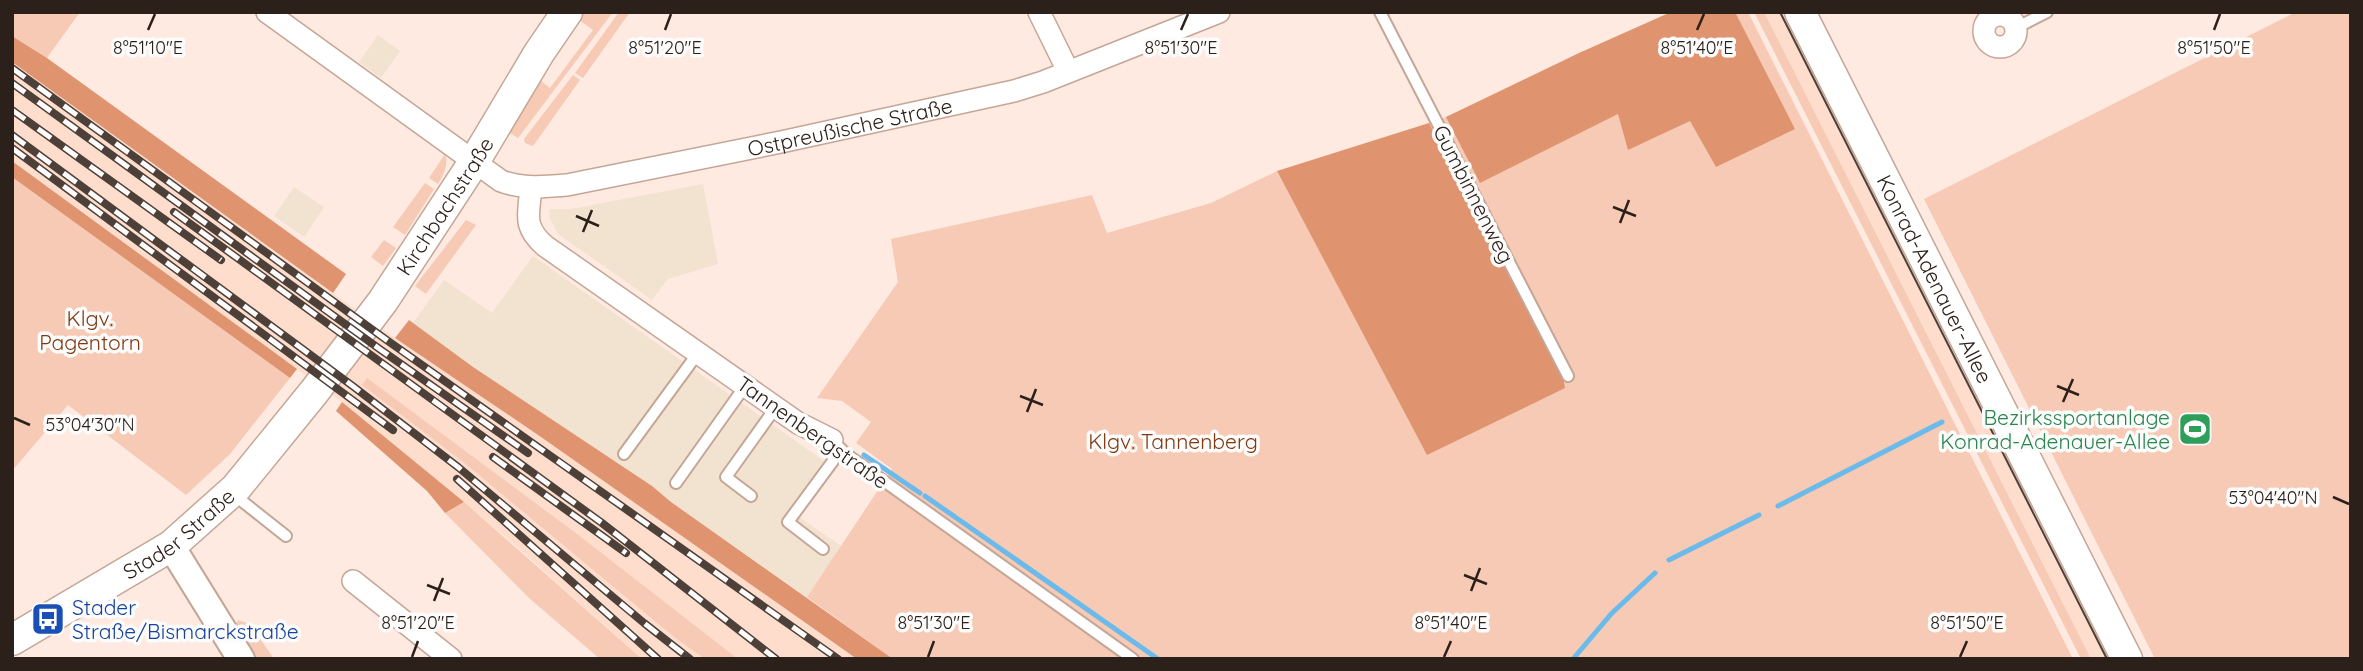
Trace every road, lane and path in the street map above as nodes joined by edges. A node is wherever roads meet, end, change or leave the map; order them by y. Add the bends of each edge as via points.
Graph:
1 (567, 12) edge
2 (1039, 12) edge
3 (1219, 12) edge
4 (1380, 12) edge
5 (1800, 12) edge
6 (2047, 12) edge
7 (1990, 15) edge
8 (282, 16) edge
9 (2016, 28) joint
10 (1068, 71) junction
11 (474, 162) junction
12 (531, 187) junction
13 (698, 353) junction
14 (1568, 376) dead end
15 (746, 386) junction
16 (314, 392) joint
17 (776, 407) junction
18 (832, 440) junction
19 (624, 454) dead end
20 (676, 483) dead end
21 (231, 493) junction
22 (751, 495) dead end
23 (286, 536) dead end
24 (171, 546) junction
25 (823, 550) dead end
26 (353, 581) dead end
27 (12, 640) edge
28 (242, 659) edge
29 (451, 659) edge
30 (1133, 659) edge
31 (2127, 659) edge

1 - 11 main road, Kirchbachstraße
2 - 10 street
3 - 10 street, Ostpreußische Straße
4 - 14 lane, Gumbinnenweg
5 - 31 main road, Konrad-Adenauer-Allee
6 - 9 lane
7 - 9 street via 2006,16
8 - 11 street, Ostpreußische Straße
10 - 12 street, Ostpreußische Straße via 1014,91 781,142 567,185
11 - 12 street, Ostpreußische Straße via 500,181
11 - 16 main road, Kirchbachstraße via 383,301
12 - 13 street, Tannenbergstraße via 528,221 533,236
13 - 15 street, Tannenbergstraße
13 - 19 lane
15 - 17 street, Tannenbergstraße
15 - 20 lane
16 - 21 main road, Stader Straße
17 - 18 street, Tannenbergstraße
17 - 22 lane via 726,477
18 - 25 lane via 832,461 788,522
18 - 30 lane, Tannenbergstraße
21 - 23 lane
21 - 24 main road, Stader Straße
24 - 27 main road, Stader Straße
24 - 28 street
26 - 29 street

